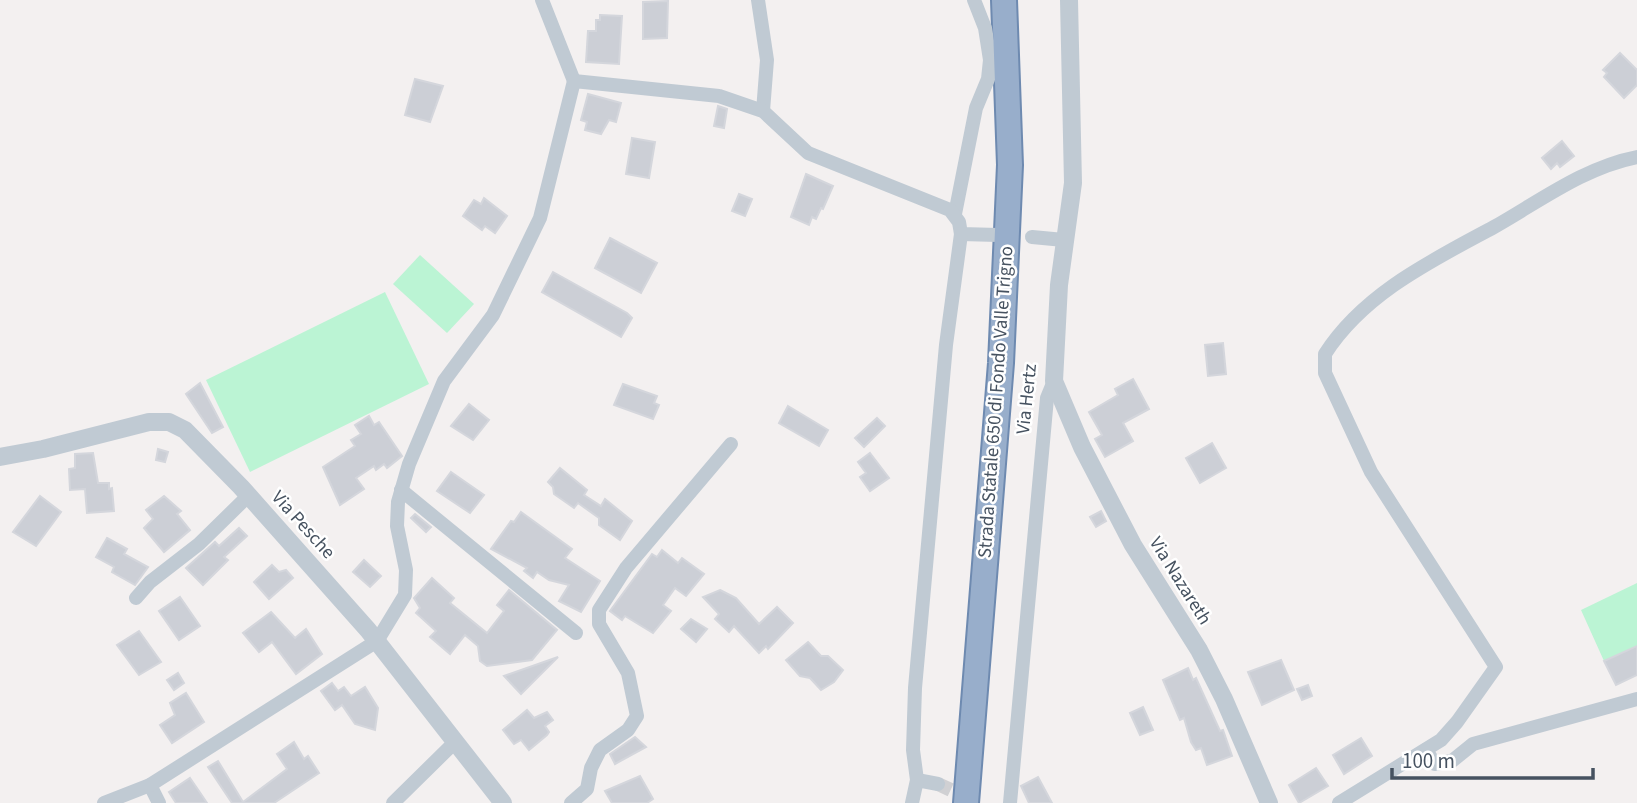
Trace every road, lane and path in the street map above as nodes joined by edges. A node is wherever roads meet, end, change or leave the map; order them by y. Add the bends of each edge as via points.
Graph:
1 (542, 0) edge
2 (758, 0) edge
3 (974, 0) edge
4 (1004, 0) edge
5 (1069, 0) edge
6 (574, 81) junction
7 (763, 111) junction
8 (1637, 157) edge
9 (954, 214) junction
10 (961, 233) junction
11 (998, 235) dead end
12 (1032, 237) dead end
13 (1064, 240) junction
14 (1054, 381) junction
15 (731, 444) dead end
16 (0, 457) edge
17 (401, 490) junction
18 (248, 496) junction
19 (135, 598) dead end
20 (576, 634) dead end
21 (377, 641) junction
22 (1637, 699) edge
23 (455, 742) junction
24 (1426, 750) junction
25 (917, 780) junction
26 (938, 784) tunnel mouth
27 (150, 785) junction
28 (104, 803) edge
29 (159, 803) edge
30 (393, 803) edge
31 (503, 803) edge
32 (570, 803) edge
33 (912, 803) edge
34 (966, 803) edge
35 (1010, 803) edge
36 (1269, 803) edge
37 (1339, 803) edge

1 - 6 street
2 - 7 street via 767,60
3 - 9 street via 990,60
4 - 34 highway, Strada Statale 650 di Fondo Valle Trigno via 1010,165 1002,350
5 - 13 street, Via Hertz via 1073,183
6 - 7 street via 719,96
6 - 17 street via 540,218 493,315 444,381
7 - 9 street via 808,153
8 - 24 street via 1614,161 1413,272 1373,300 1325,354 1325,373 1371,472 1496,667 1457,722
9 - 10 street
10 - 11 street
10 - 25 street via 915,688
12 - 13 street
13 - 14 street, Via Hertz
14 - 35 street, Via Hertz via 1048,398
14 - 36 street, Via Nazareth via 1133,545 1224,699
15 - 32 street via 626,568 598,610 599,624 628,673 636,716 628,730 600,750 587,789
16 - 18 street, Via Pesche via 149,422 169,422 185,430
17 - 20 street
17 - 21 street via 397,526 406,569 405,595
18 - 19 street
18 - 21 street, Via Pesche
21 - 23 street, Via Pesche
21 - 27 street
22 - 24 street via 1473,744 1452,761 1435,764
23 - 30 street
23 - 31 street, Via Pesche
24 - 37 street
25 - 26 street
25 - 33 street
27 - 28 street
27 - 29 street

